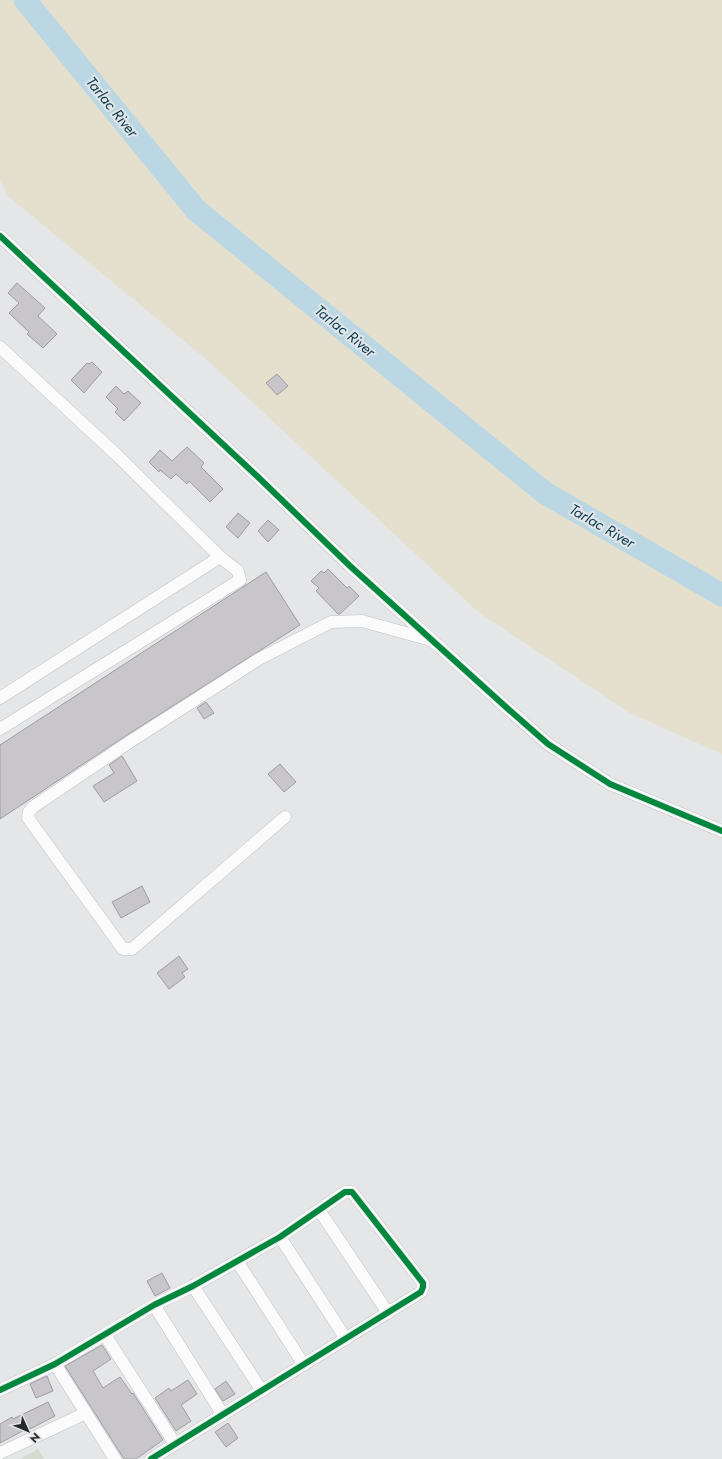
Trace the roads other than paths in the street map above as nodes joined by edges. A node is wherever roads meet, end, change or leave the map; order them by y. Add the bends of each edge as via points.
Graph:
1 (0, 236) edge
2 (0, 347) edge
3 (220, 557) junction
4 (434, 641) junction
5 (0, 698) edge
6 (0, 729) edge
7 (285, 817) dead end
8 (722, 831) edge
9 (319, 1210) junction
10 (280, 1237) junction
11 (236, 1261) junction
12 (193, 1286) junction
13 (154, 1305) junction
14 (388, 1313) junction
15 (105, 1335) junction
16 (346, 1339) junction
17 (55, 1364) junction
18 (304, 1365) junction
19 (0, 1390) edge
20 (262, 1391) junction
21 (86, 1412) junction
22 (223, 1415) junction
23 (175, 1444) junction
24 (0, 1452) edge
25 (115, 1459) edge
26 (151, 1459) edge

1 - 4 street via 350,566
2 - 3 street
3 - 5 street
3 - 6 street via 238,571 240,580
4 - 7 street via 362,621 331,622 259,659 131,741 33,807 28,818 123,949 127,950
4 - 8 street via 548,744 594,775
9 - 10 street
9 - 14 street
9 - 14 street via 345,1192 352,1192 423,1283 421,1292
10 - 11 street
10 - 16 street
11 - 12 street
11 - 18 street
12 - 13 street
12 - 20 street
13 - 15 street
13 - 22 street
14 - 16 street
15 - 17 street
15 - 23 street
16 - 18 street
17 - 19 street
17 - 21 street
18 - 20 street
20 - 22 street
21 - 24 street
21 - 25 street
22 - 23 street
23 - 26 street

